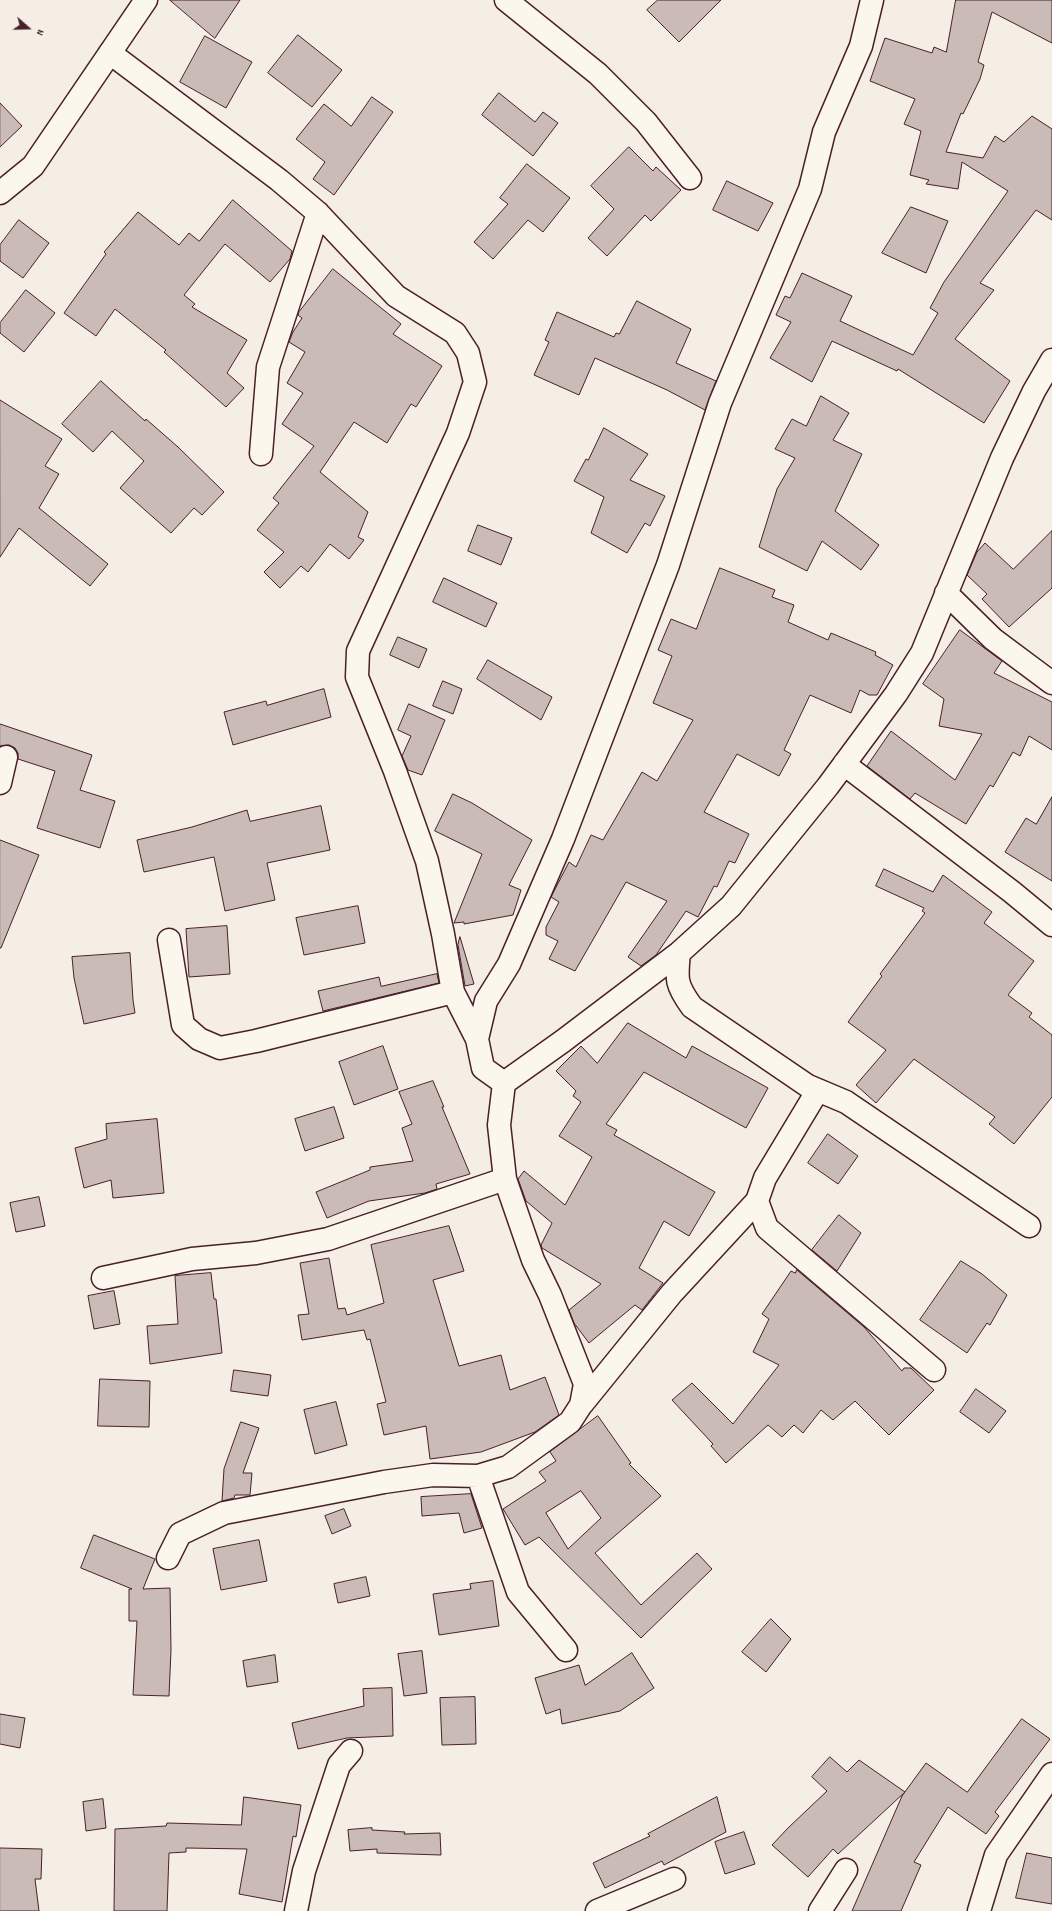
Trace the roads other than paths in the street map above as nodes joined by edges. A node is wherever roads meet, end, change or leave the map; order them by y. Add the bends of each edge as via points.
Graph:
1 (146, 0) edge
2 (506, 0) edge
3 (872, 0) edge
4 (110, 54) junction
5 (690, 178) dead end
6 (0, 193) edge
7 (318, 213) junction
8 (1052, 360) edge
9 (261, 454) dead end
10 (946, 593) junction
11 (1052, 683) edge
12 (6, 757) dead end
13 (844, 764) junction
14 (0, 783) edge
15 (1052, 925) edge
16 (169, 940) dead end
17 (679, 954) junction
18 (453, 992) junction
19 (478, 1039) junction
20 (504, 1083) junction
21 (818, 1090) junction
22 (505, 1179) junction
23 (757, 1201) junction
24 (1029, 1226) dead end
25 (103, 1278) dead end
26 (934, 1370) dead end
27 (581, 1405) junction
28 (478, 1476) junction
29 (168, 1558) dead end
30 (566, 1650) dead end
31 (351, 1751) dead end
32 (1052, 1774) edge
33 (846, 1870) dead end
34 (674, 1879) dead end
35 (296, 1911) edge
36 (597, 1911) edge
37 (820, 1911) edge
38 (979, 1911) edge

1 - 4 street
2 - 5 street via 598,74 646,122
3 - 19 street via 861,46 824,132 810,189 720,403 668,565 564,839 508,964 486,1001
4 - 6 street via 33,166
4 - 7 street via 279,180
7 - 9 street via 268,367
7 - 18 street via 396,296 455,333 468,353 475,382 458,433 358,651 357,670 357,677 427,861 444,934
8 - 10 street via 1002,458
10 - 11 street via 993,638
10 - 13 street via 922,653 896,694
12 - 14 street
13 - 15 street
13 - 17 street via 731,906
16 - 18 street via 183,1025 199,1039 220,1048
17 - 20 street
17 - 21 street via 676,978 681,992 692,1007 808,1086
18 - 19 street
19 - 20 street via 483,1068
20 - 22 street via 499,1125
21 - 23 street via 765,1178
21 - 24 street via 846,1102
22 - 25 street via 328,1239 256,1253 192,1259
22 - 27 street via 533,1260 550,1295 585,1384
23 - 26 street via 767,1228
23 - 27 street via 672,1293
27 - 28 street via 570,1422 508,1467
28 - 29 street via 433,1475 384,1482 224,1513 180,1534
28 - 30 street via 518,1592
31 - 35 street via 339,1765 304,1871
32 - 38 street via 996,1855
33 - 37 street
34 - 36 street

